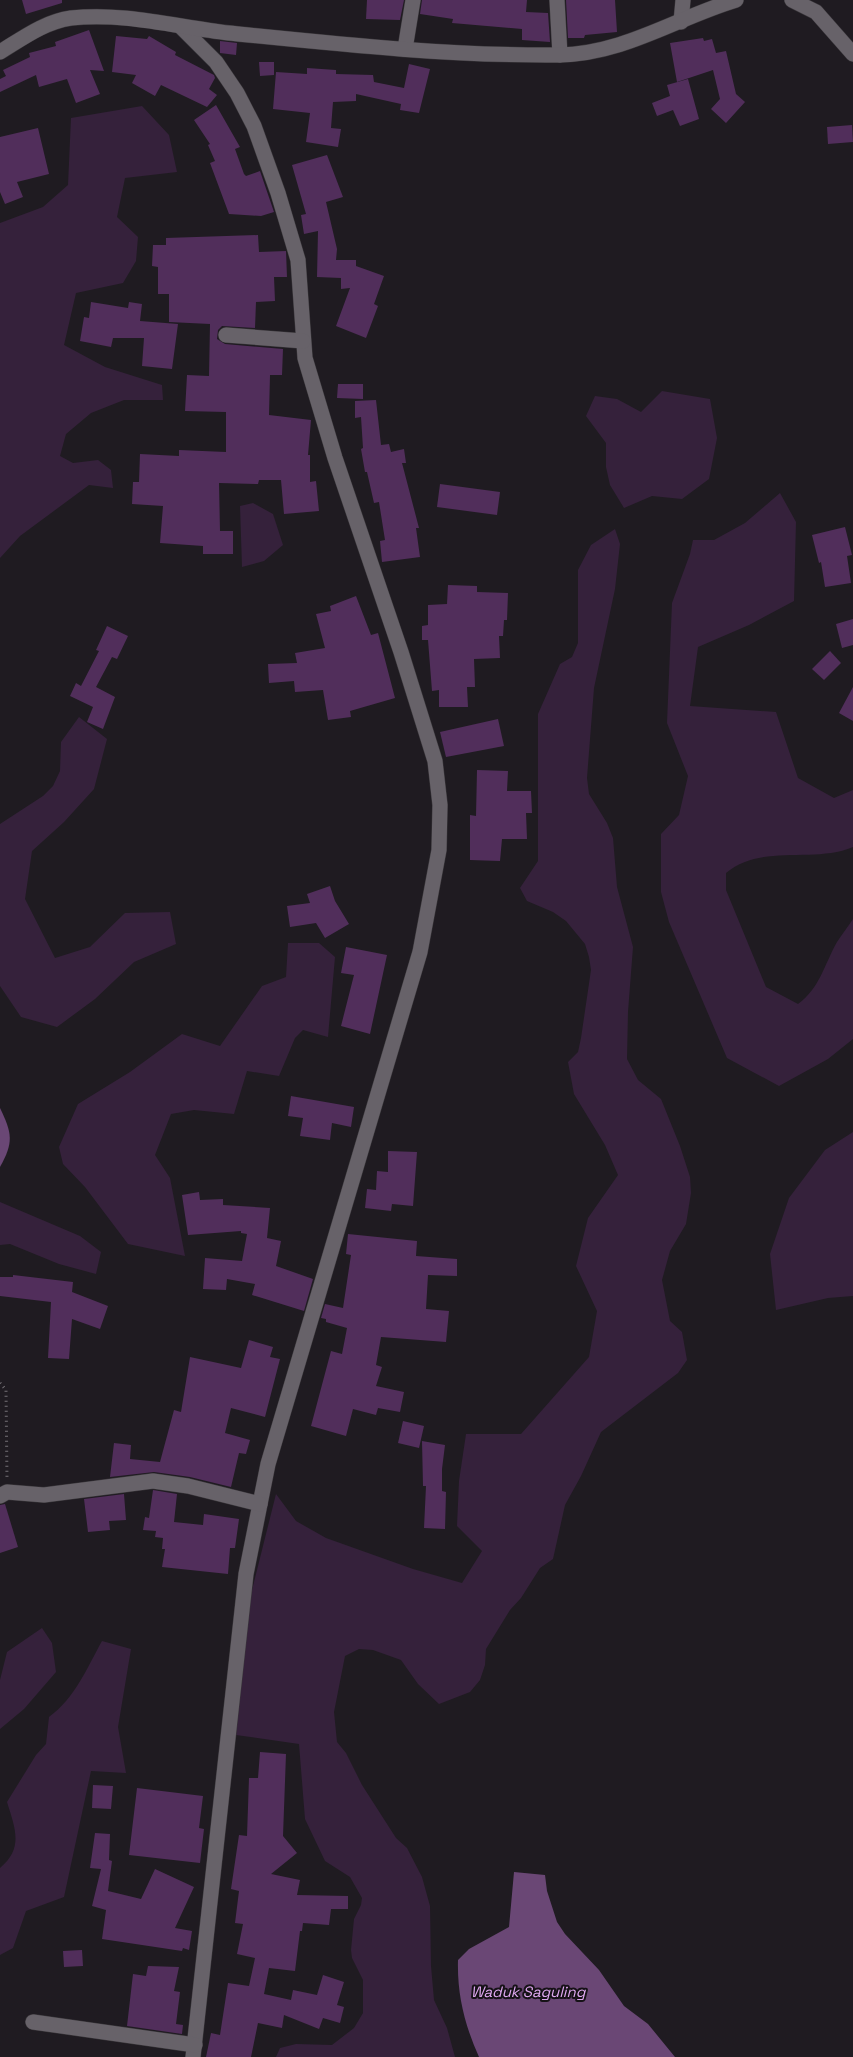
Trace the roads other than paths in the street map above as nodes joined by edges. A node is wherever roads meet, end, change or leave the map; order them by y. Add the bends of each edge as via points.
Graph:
1 (413, 0) edge
2 (557, 0) edge
3 (682, 0) edge
4 (736, 0) edge
5 (792, 0) edge
6 (681, 22) junction
7 (180, 27) junction
8 (405, 49) junction
9 (0, 52) edge
10 (853, 54) edge
11 (560, 55) junction
12 (226, 335) dead end
13 (303, 341) junction
14 (3, 1494) edge
15 (260, 1504) junction
16 (33, 2022) dead end
17 (194, 2051) edge

1 - 8 street
2 - 11 street
3 - 6 street
4 - 6 street
5 - 10 street via 816,12
6 - 11 street via 627,44
7 - 8 street
7 - 9 street via 126,17 72,18 51,22
7 - 13 street via 216,62 254,126 298,260
8 - 11 street
12 - 13 street
13 - 15 street via 305,358 335,458 435,761 440,805 438,850 420,952 274,1445
14 - 15 street via 44,1495 153,1481
15 - 17 street via 246,1574
16 - 17 street

